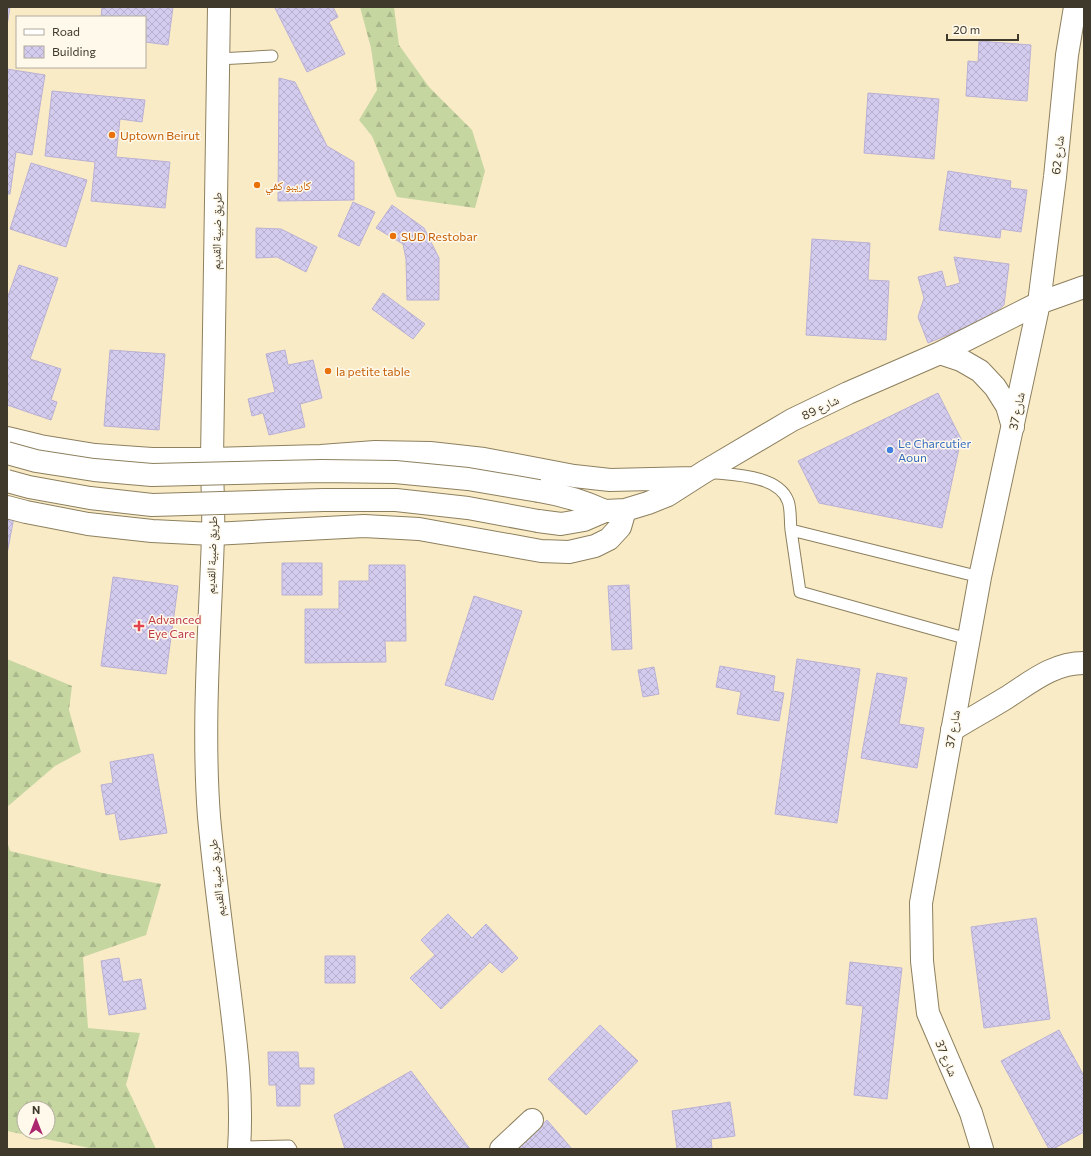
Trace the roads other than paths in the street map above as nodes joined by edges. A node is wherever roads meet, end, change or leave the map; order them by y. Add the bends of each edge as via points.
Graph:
1 (219, 7) edge
2 (1075, 7) edge
3 (272, 56) dead end
4 (218, 59) junction
5 (1084, 287) edge
6 (1039, 303) junction
7 (940, 353) junction
8 (1013, 426) junction
9 (7, 438) edge
10 (7, 453) edge
11 (212, 459) junction
12 (699, 475) junction
13 (7, 481) edge
14 (7, 507) edge
15 (615, 510) junction
16 (791, 530) junction
17 (213, 534) junction
18 (980, 577) junction
19 (968, 639) junction
20 (1084, 663) edge
21 (952, 730) junction
22 (532, 1120) dead end
23 (239, 1148) edge
24 (291, 1149) edge
25 (501, 1149) edge
26 (982, 1149) edge

1 - 4 street, طريق ضبية القديم
2 - 6 street, شارع 62
3 - 4 lane
4 - 11 street, طريق ضبية القديم
5 - 6 street, شارع 89
6 - 7 street, شارع 89
6 - 8 street, شارع 37
7 - 8 street via 961,360 980,371 996,386 1007,406
7 - 12 street, شارع 89 via 792,420
8 - 18 street, شارع 37
9 - 11 street via 95,455 152,459
10 - 15 street, bridge via 36,461 138,474 395,472 468,479 540,491
11 - 12 street via 375,452 430,453 484,459 610,480
11 - 17 street, طريق ضبية القديم
12 - 15 street, شارع 89 via 668,495 648,503
12 - 16 lane via 764,480 779,488 788,501
13 - 15 street, شارع 89, bridge via 90,498 152,505 396,500 468,508 561,524
14 - 17 street via 88,524
15 - 17 street via 620,527 610,539 595,546 569,552 541,551 419,529 364,526
16 - 18 lane
16 - 19 lane via 800,592
17 - 23 street, طريق ضبية القديم via 207,668 209,816 238,1056 241,1091
18 - 19 street, شارع 37
19 - 21 street, شارع 37
20 - 21 street via 1071,663 1036,677
21 - 26 street, شارع 37 via 921,903 922,961 928,1013 971,1112
22 - 25 street
23 - 24 lane via 289,1146

